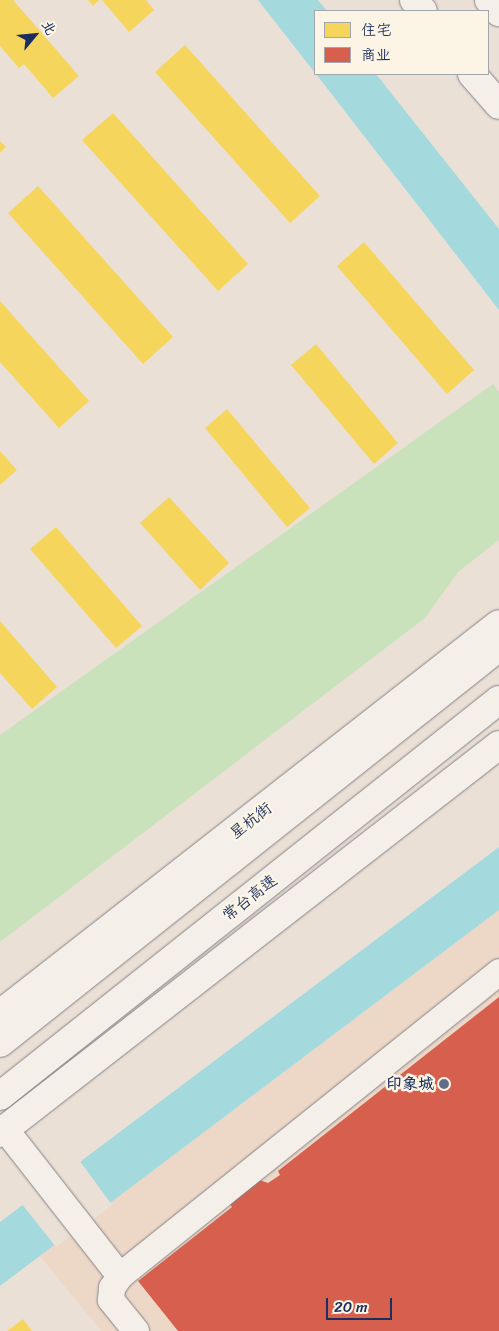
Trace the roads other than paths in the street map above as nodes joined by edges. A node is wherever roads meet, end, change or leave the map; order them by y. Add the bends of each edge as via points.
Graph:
1 (414, 0) edge
2 (489, 0) edge
3 (422, 10) edge
4 (499, 12) edge
5 (473, 75) edge
6 (499, 105) edge
7 (499, 624) edge
8 (499, 647) edge
9 (499, 700) edge
10 (499, 745) edge
11 (499, 972) edge
12 (0, 1014) edge
13 (0, 1043) edge
14 (0, 1096) edge
15 (3, 1131) edge
16 (120, 1276) junction
17 (136, 1331) edge

1 - 3 main road
2 - 4 main road
5 - 6 main road
7 - 12 main road, 星杭街
8 - 13 main road
9 - 14 main road, 常台高速
10 - 15 main road
11 - 16 street
15 - 16 street via 28,1158
16 - 17 street via 112,1288 111,1300

